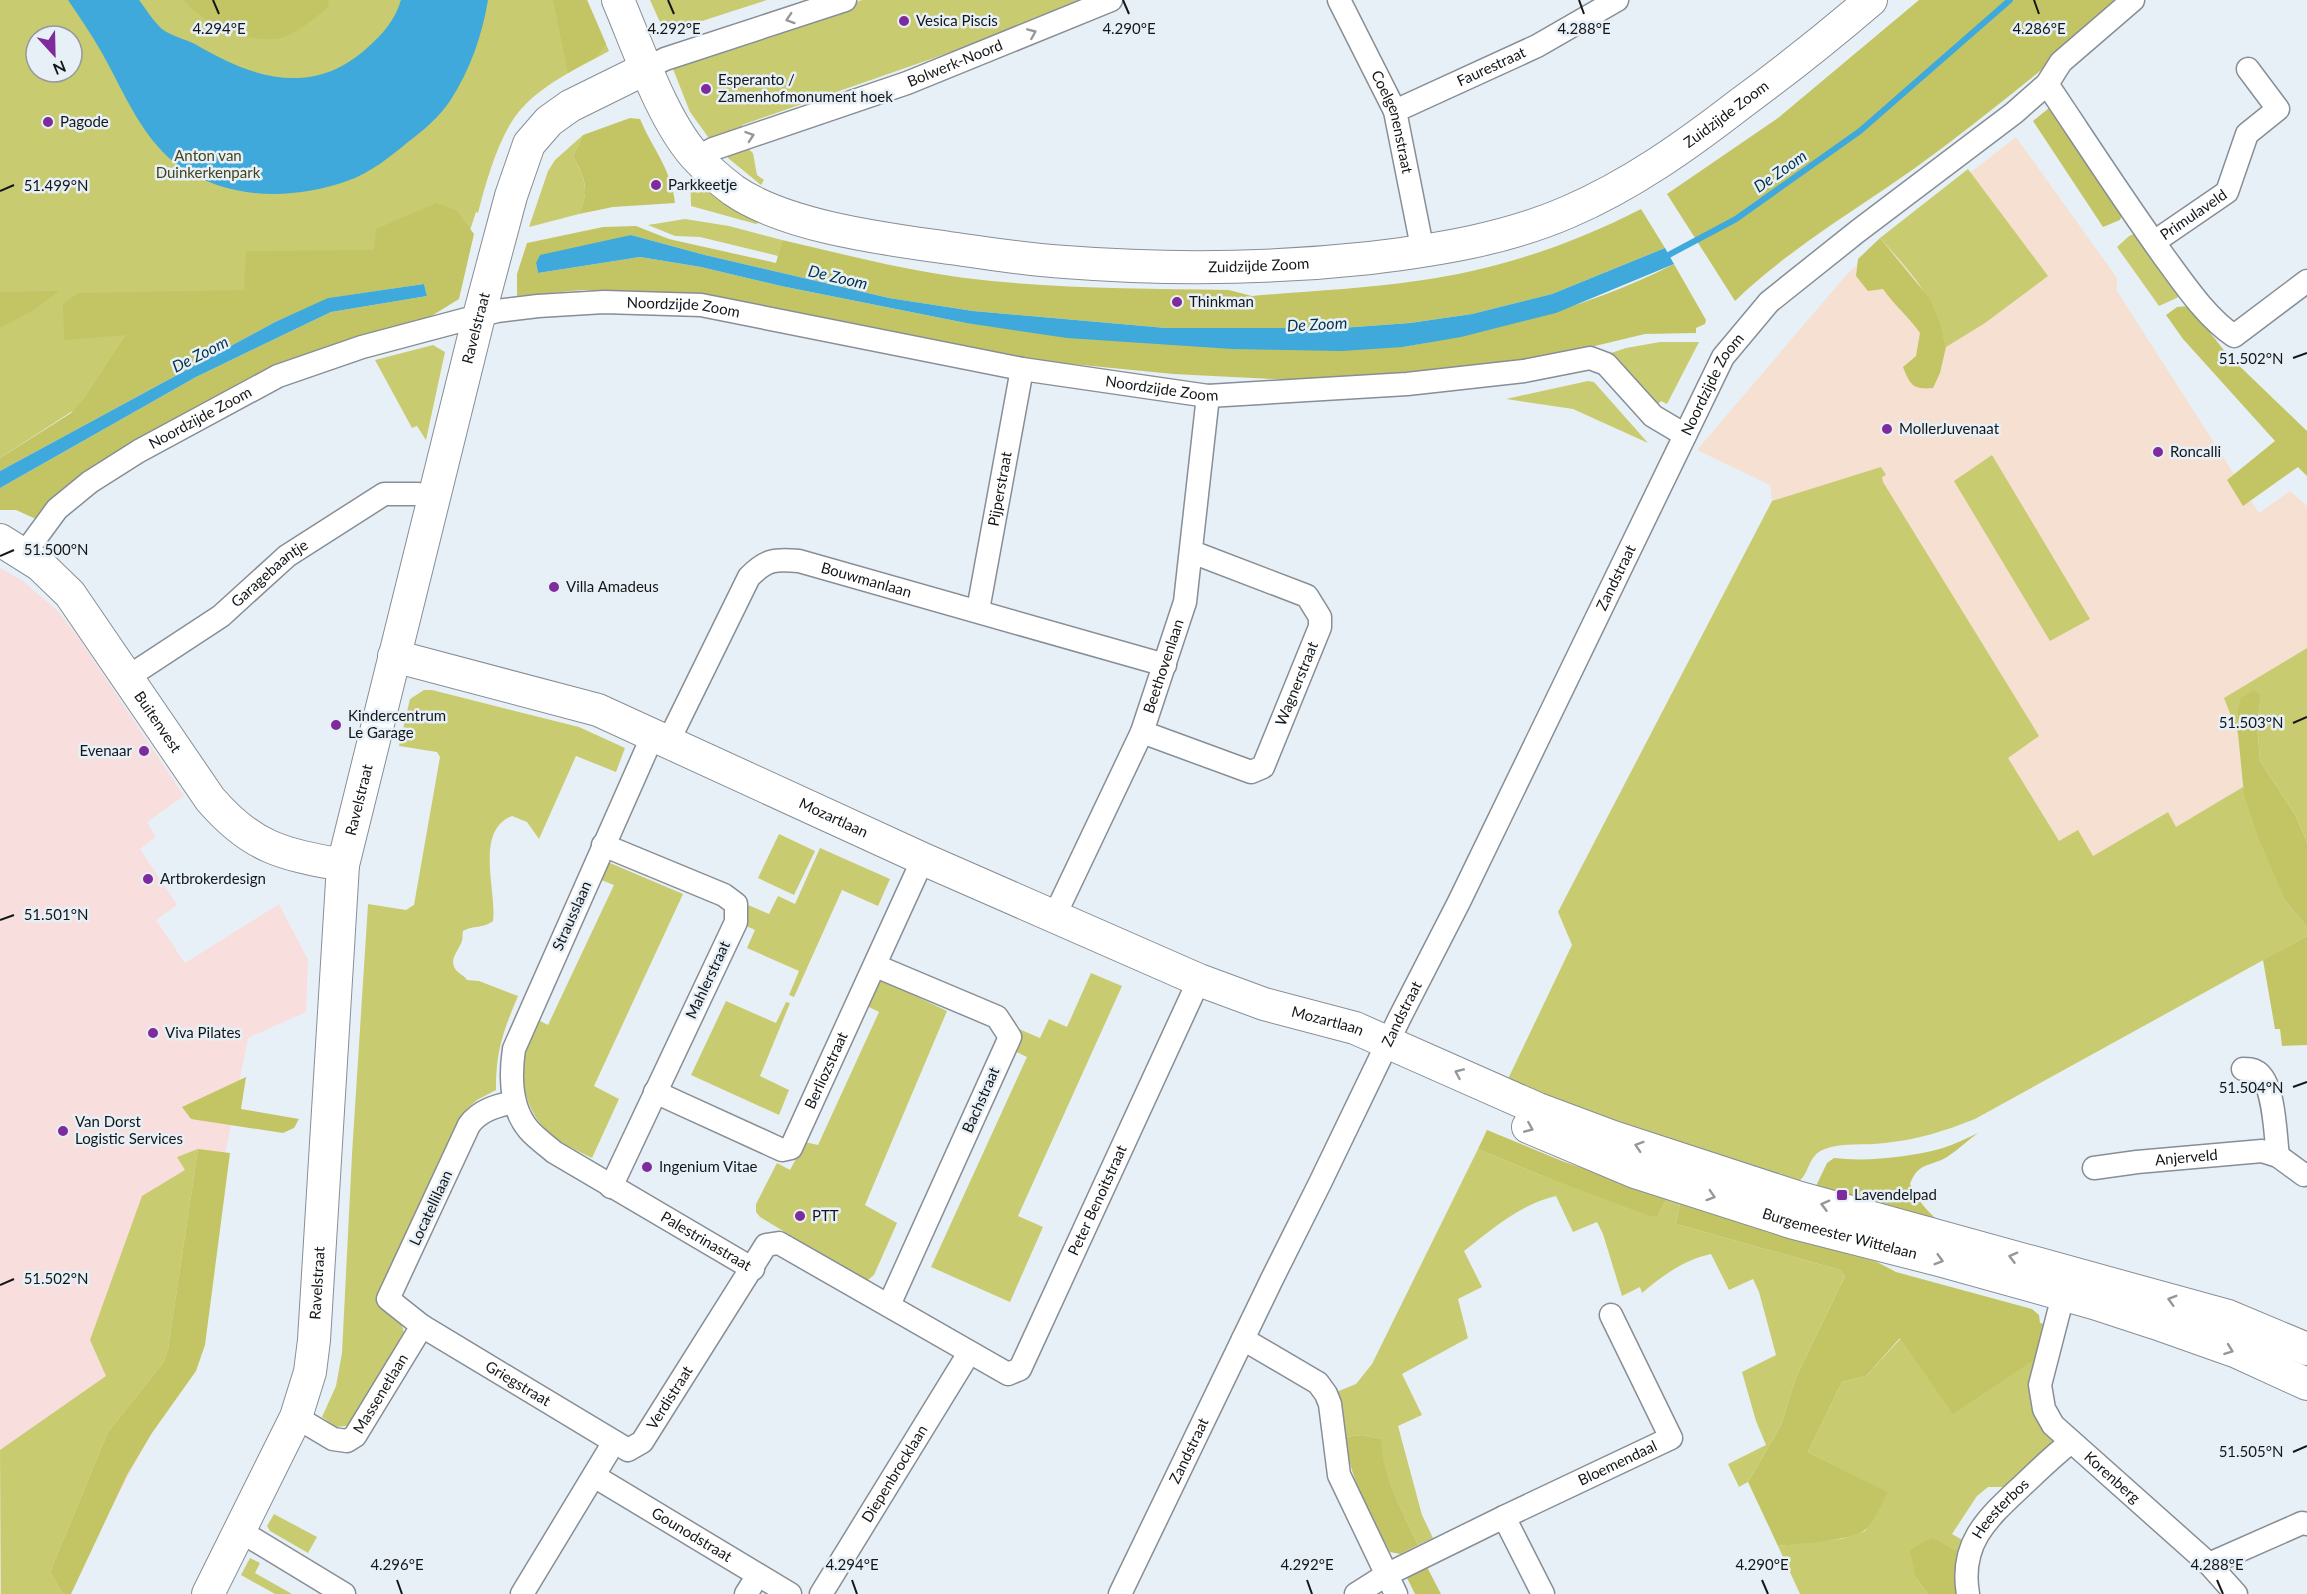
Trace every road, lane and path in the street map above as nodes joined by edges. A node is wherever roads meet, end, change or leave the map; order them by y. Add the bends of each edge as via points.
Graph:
1 (618, 0) edge
2 (846, 0) edge
3 (1111, 0) edge
4 (1339, 0) edge
5 (1617, 0) edge
6 (1871, 0) edge
7 (2133, 0) edge
8 (647, 68) junction
9 (2248, 69) dead end
10 (2047, 84) junction
11 (1395, 111) junction
12 (696, 158) junction
13 (2154, 242) junction
14 (1423, 252) junction
15 (2307, 281) edge
16 (479, 316) junction
17 (1022, 369) junction
18 (1208, 396) junction
19 (1685, 435) junction
20 (418, 494) dead end
21 (22, 541) edge
22 (1192, 552) junction
23 (978, 610) junction
24 (394, 656) junction
25 (1165, 665) junction
26 (128, 678) junction
27 (1142, 732) junction
28 (660, 739) junction
29 (603, 845) junction
30 (923, 859) junction
31 (343, 865) junction
32 (1054, 917) junction
33 (876, 966) junction
34 (1199, 980) junction
35 (1384, 1052) junction
36 (2243, 1069) dead end
37 (655, 1092) junction
38 (514, 1102) junction
39 (2278, 1156) junction
40 (2094, 1168) dead end
41 (2307, 1174) edge
42 (611, 1187) junction
43 (753, 1269) junction
44 (2066, 1284) junction
45 (888, 1305) junction
46 (1611, 1315) dead end
47 (422, 1326) junction
48 (1243, 1339) junction
49 (2307, 1349) edge
50 (969, 1353) junction
51 (2307, 1384) edge
52 (296, 1417) junction
53 (614, 1442) junction
54 (2071, 1442) junction
55 (594, 1476) junction
56 (1504, 1517) junction
57 (2307, 1524) edge
58 (240, 1531) junction
59 (2209, 1564) junction
60 (758, 1575) junction
61 (1391, 1585) edge
62 (208, 1594) edge
63 (344, 1594) edge
64 (522, 1594) edge
65 (747, 1594) edge
66 (790, 1594) edge
67 (821, 1594) edge
68 (1120, 1594) edge
69 (1356, 1594) edge
70 (1543, 1594) edge
71 (1968, 1594) edge
72 (2236, 1594) edge

1 - 8 street, Zuidzijde Zoom
2 -> 8 street
12 -> 3 street, Bolwerk-Noord via 712,148 907,83
4 - 11 street, Coelgenenstraat
5 - 11 street, Faurestraat via 1537,46
6 - 14 street, Zuidzijde Zoom via 1698,136 1601,197 1523,229
7 - 10 street, Noordzijde Zoom via 2061,62
8 - 12 street, Zuidzijde Zoom via 670,119
8 - 16 street, Ravelstraat via 570,106 549,120 529,144
9 - 13 street, Primulaveld via 2278,109 2247,134 2227,192
10 - 13 street, Primulaveld
10 - 19 street, Noordzijde Zoom via 1769,302 1724,357
11 - 14 street, Coelgenenstraat
12 - 14 street, Zuidzijde Zoom via 747,199 768,208 820,225 897,241 1062,262 1177,268 1299,266
13 - 15 street, Primulaveld via 2194,297 2224,330 2235,336
16 - 17 street, Noordzijde Zoom via 497,310 604,302 702,305
16 - 21 street, Noordzijde Zoom via 362,346 278,376 90,482
16 - 24 street, Ravelstraat
17 - 18 street, Noordzijde Zoom
17 - 23 street, Pijperstraat
18 - 19 street, Noordzijde Zoom via 1440,381 1590,358 1606,364 1653,416
18 - 22 street, Beethovenlaan
19 - 35 street, Zandstraat
20 - 26 street, Garagebaantje via 384,494 287,556 221,616
21 - 26 street, Buitenvest via 70,594
22 - 25 street, Beethovenlaan via 1185,602
22 - 27 street, Wagnerstraat via 1307,596 1320,616 1320,627 1263,767 1251,772
23 - 25 street, Bouwmanlaan
23 - 28 street, Bouwmanlaan via 800,561 776,559 760,566 749,577
24 - 28 street, Mozartlaan via 598,710
24 - 31 street, Ravelstraat
25 - 27 street, Beethovenlaan
26 - 31 street, Buitenvest via 210,799 238,829 274,850
27 - 32 street, Beethovenlaan
28 - 29 street, Strausslaan
28 - 30 street, Mozartlaan
29 - 37 street, Mahlerstraat via 724,895 735,904 736,922
29 - 38 street, Strausslaan via 514,1049
30 - 32 street, Mozartlaan
30 - 33 street, Berliozstraat
31 - 52 street, Ravelstraat via 314,1340 310,1372
32 - 34 street, Mozartlaan
33 - 37 street, Berliozstraat via 791,1148 782,1150
33 - 45 street, Bachstraat via 997,1017 1010,1037
34 - 35 street, Mozartlaan via 1264,1004 1347,1047
34 - 50 street, Peter Benoitstraat via 1020,1369 1008,1374
35 - 44 street, Burgemeester Wittelaan via 1521,1124 1635,1172 1794,1223
35 - 48 street, Zandstraat
36 - 39 street via 2259,1073 2266,1084
37 - 42 street, Mahlerstraat
38 - 42 street, Palestrinastraat via 528,1129 545,1145
38 - 47 street, Locatellilaan via 476,1116 469,1125 388,1299
39 - 40 street, Anjerveld via 2262,1151
39 - 41 street, Anjerveld
42 - 43 street, Palestrinastraat
43 - 45 street, Palestrinastraat via 766,1245 779,1243
43 - 53 street, Verdistraat via 642,1442 628,1450
49 -> 44 street, Burgemeester Wittelaan via 2228,1316
44 -> 51 street, Burgemeester Wittelaan
44 - 54 street, Korenberg via 2040,1385 2044,1409 2053,1425
45 - 50 street, Palestrinastraat
46 - 56 street, Bloemendaal via 1671,1438
47 - 52 street, Massenetlaan via 355,1436 347,1441 333,1438
47 - 53 street, Griegstraat
48 - 61 street via 1318,1383 1326,1394 1339,1475
48 - 68 street, Zandstraat
50 - 67 street, Diepenbrocklaan
52 - 58 street, Ravelstraat
53 - 55 street
54 - 59 street, Korenberg
54 - 71 street, Heesterbos via 1987,1519 1972,1545
55 - 60 street, Gounodstraat
55 - 64 street
56 - 61 street, Bloemendaal
56 - 70 street
57 - 59 street
58 - 62 street, Ravelstraat
58 - 63 street
59 - 72 street, Korenberg
60 - 65 street
60 - 66 street, Gounodstraat
61 - 69 street, Bloemendaal

